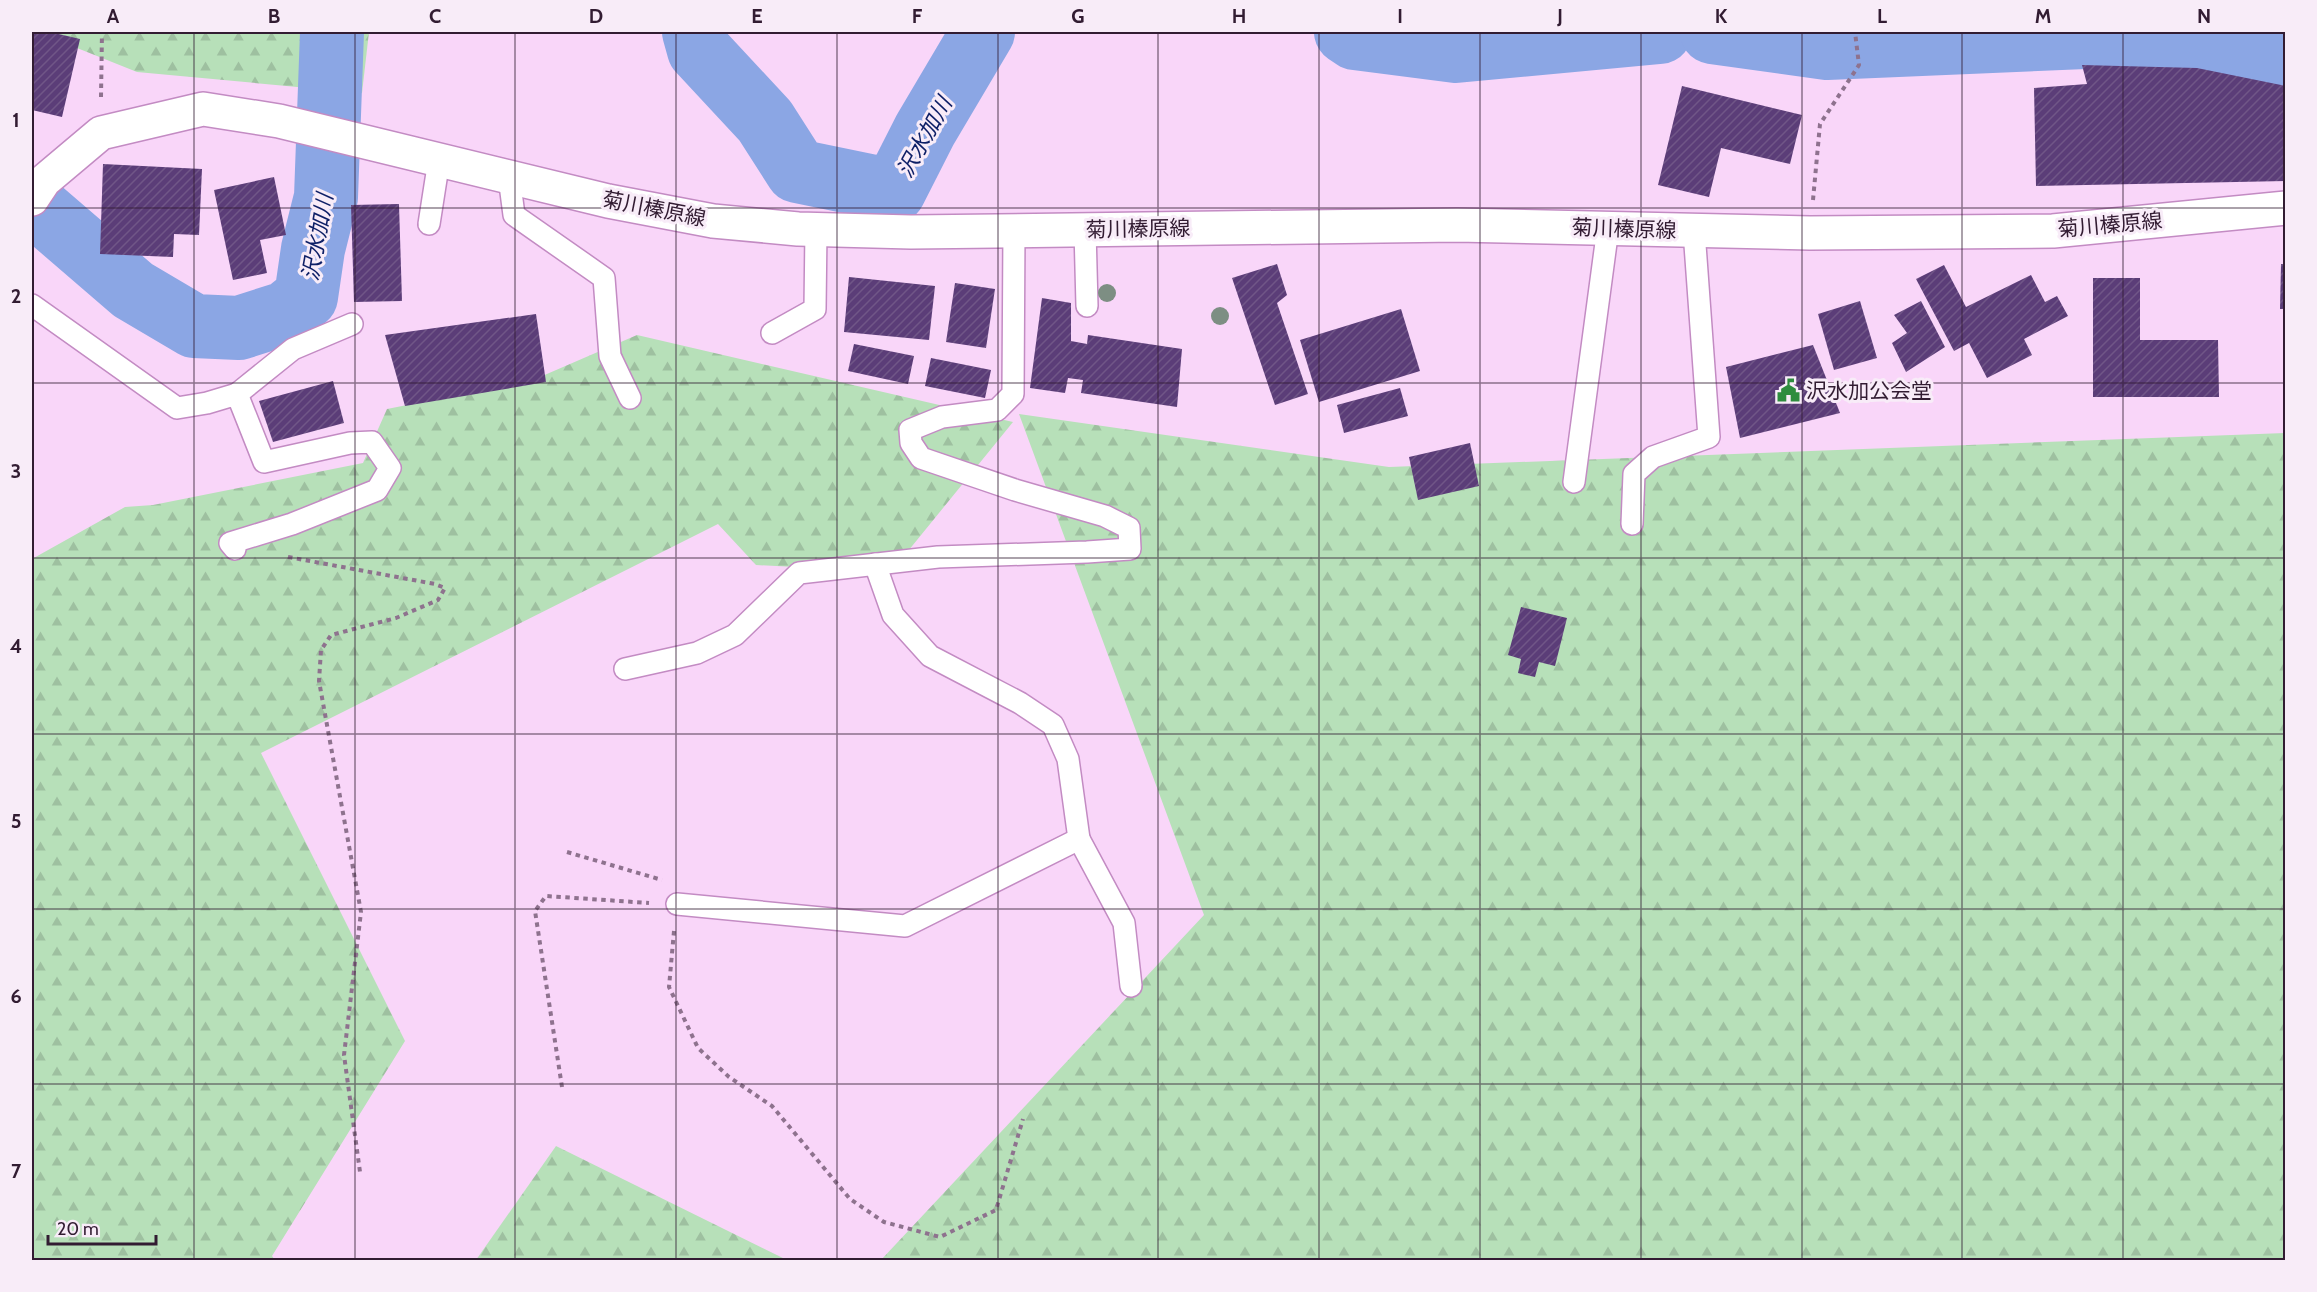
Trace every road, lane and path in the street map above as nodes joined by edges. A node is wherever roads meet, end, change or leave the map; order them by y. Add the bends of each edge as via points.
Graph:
1 (102, 32) edge
2 (1856, 32) edge
3 (101, 133) junction
4 (440, 160) junction
5 (509, 177) junction
6 (38, 190) edge
7 (2286, 208) edge
8 (429, 224) dead end
9 (1608, 228) junction
10 (816, 230) junction
11 (1014, 230) junction
12 (1085, 230) junction
13 (1694, 231) junction
14 (1810, 233) junction
15 (32, 305) edge
16 (1087, 306) dead end
17 (352, 324) dead end
18 (772, 333) dead end
19 (237, 394) junction
20 (630, 398) dead end
21 (1574, 482) dead end
22 (1632, 524) dead end
23 (235, 549) joint
24 (876, 564) junction
25 (625, 669) dead end
26 (1078, 839) junction
27 (567, 852) dead end
28 (677, 904) junction
29 (1131, 986) dead end
30 (562, 1087) dead end
31 (1023, 1119) dead end
32 (360, 1172) dead end

1 - 3 path
2 - 14 path via 1859,65 1820,124
3 - 4 main road, 菊川榛原線 via 203,109 279,121
3 - 6 main road, 菊川榛原線
4 - 5 main road, 菊川榛原線
4 - 8 lane
5 - 10 main road, 菊川榛原線 via 713,221
5 - 20 lane via 514,215 604,278 610,356
7 - 14 main road, 菊川榛原線 via 2053,231
9 - 12 main road, 菊川榛原線 via 1457,225
9 - 13 main road, 菊川榛原線
9 - 21 lane
10 - 11 main road, 菊川榛原線
10 - 18 lane via 815,309
11 - 12 main road, 菊川榛原線
11 - 24 lane via 1013,394 997,410 942,417 910,430 911,442 921,458 1105,516 1129,528 1130,549 938,557
12 - 16 lane
13 - 14 main road, 菊川榛原線
13 - 22 lane via 1709,437 1653,457 1634,474
15 - 19 lane via 177,408
17 - 19 lane via 293,349
19 - 23 lane via 264,462 350,443 372,442 390,468 377,490 292,524 230,543
23 - 32 path via 445,588 438,600 396,618 331,634 321,650 319,681 361,912 344,1055
24 - 25 lane via 799,573 735,635 697,653
24 - 26 lane via 892,615 930,656 1020,703 1053,725 1068,759
26 - 28 lane via 905,926
26 - 29 lane via 1124,923
27 - 28 path via 675,884
28 - 30 path via 546,896 535,911
28 - 31 path via 669,987 698,1048 729,1077 772,1106 850,1199 884,1222 940,1237 996,1210

